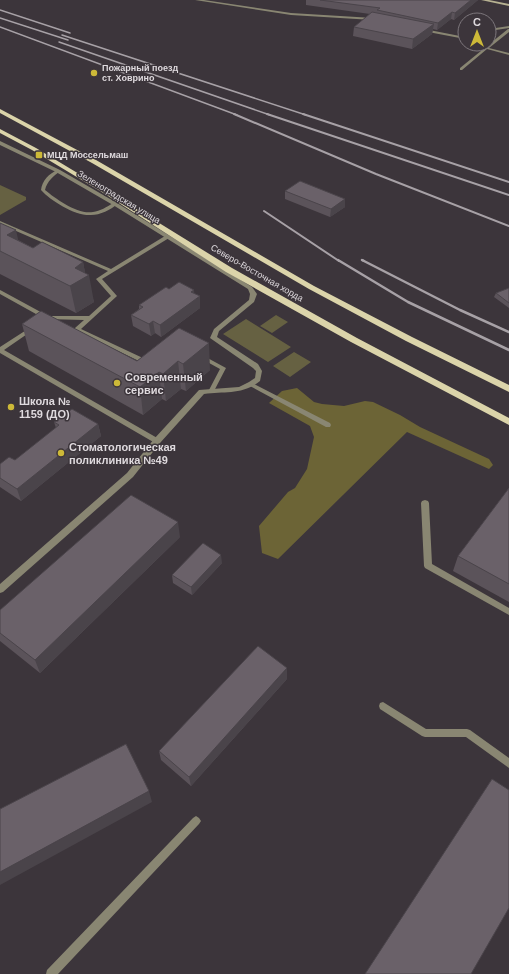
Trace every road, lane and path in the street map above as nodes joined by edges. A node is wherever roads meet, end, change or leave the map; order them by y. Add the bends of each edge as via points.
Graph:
1 (197, 0) edge
2 (483, 0) edge
3 (509, 5) edge
4 (380, 20) edge
5 (422, 29) edge
6 (509, 29) edge
7 (497, 30) edge
8 (457, 36) edge
9 (497, 38) edge
10 (497, 50) edge
11 (479, 52) edge
12 (509, 54) edge
13 (460, 69) dead end
14 (0, 111) edge
15 (0, 131) edge
16 (0, 143) edge
17 (58, 171) junction
18 (115, 204) junction
19 (0, 222) edge
20 (166, 236) junction
21 (111, 271) junction
22 (0, 292) edge
23 (47, 318) junction
24 (90, 318) junction
25 (41, 322) edge
26 (36, 326) edge
27 (0, 350) edge
28 (198, 355) edge
29 (150, 358) edge
30 (252, 385) junction
31 (509, 389) edge
32 (212, 390) junction
33 (509, 422) edge
34 (328, 425) dead end
35 (157, 441) junction
36 (425, 503) dead end
37 (0, 589) edge
38 (509, 612) edge
39 (382, 706) dead end
40 (509, 764) edge
41 (196, 821) dead end
42 (51, 974) edge

1 - 4 lane via 291,14
2 - 3 street
5 - 8 lane
6 - 7 lane
6 - 9 lane
10 - 12 lane
11 - 13 lane
14 - 31 main road, Северо-Восточная хорда via 121,176 247,251
15 - 33 main road, Северо-Восточная хорда via 107,193 229,270
16 - 17 street, Зеленоградская улица
17 - 18 street, Зеленоградская улица
17 - 18 lane via 44,184 43,190 49,196 84,214 93,214
18 - 20 street, Зеленоградская улица
19 - 21 lane
20 - 21 lane
20 - 30 street, Зеленоградская улица via 254,292 252,300 216,330 213,338 256,366 259,371 258,379
21 - 24 lane via 99,279 114,296
22 - 23 lane
23 - 24 lane
23 - 25 lane
24 - 29 lane via 77,329 145,362
26 - 27 lane
27 - 35 lane
28 - 32 lane via 223,368
30 - 32 street via 237,390
30 - 34 lane
32 - 35 street via 202,392
35 - 37 street via 130,476
36 - 38 lane via 428,566
39 - 40 lane via 425,733 467,733
41 - 42 lane

